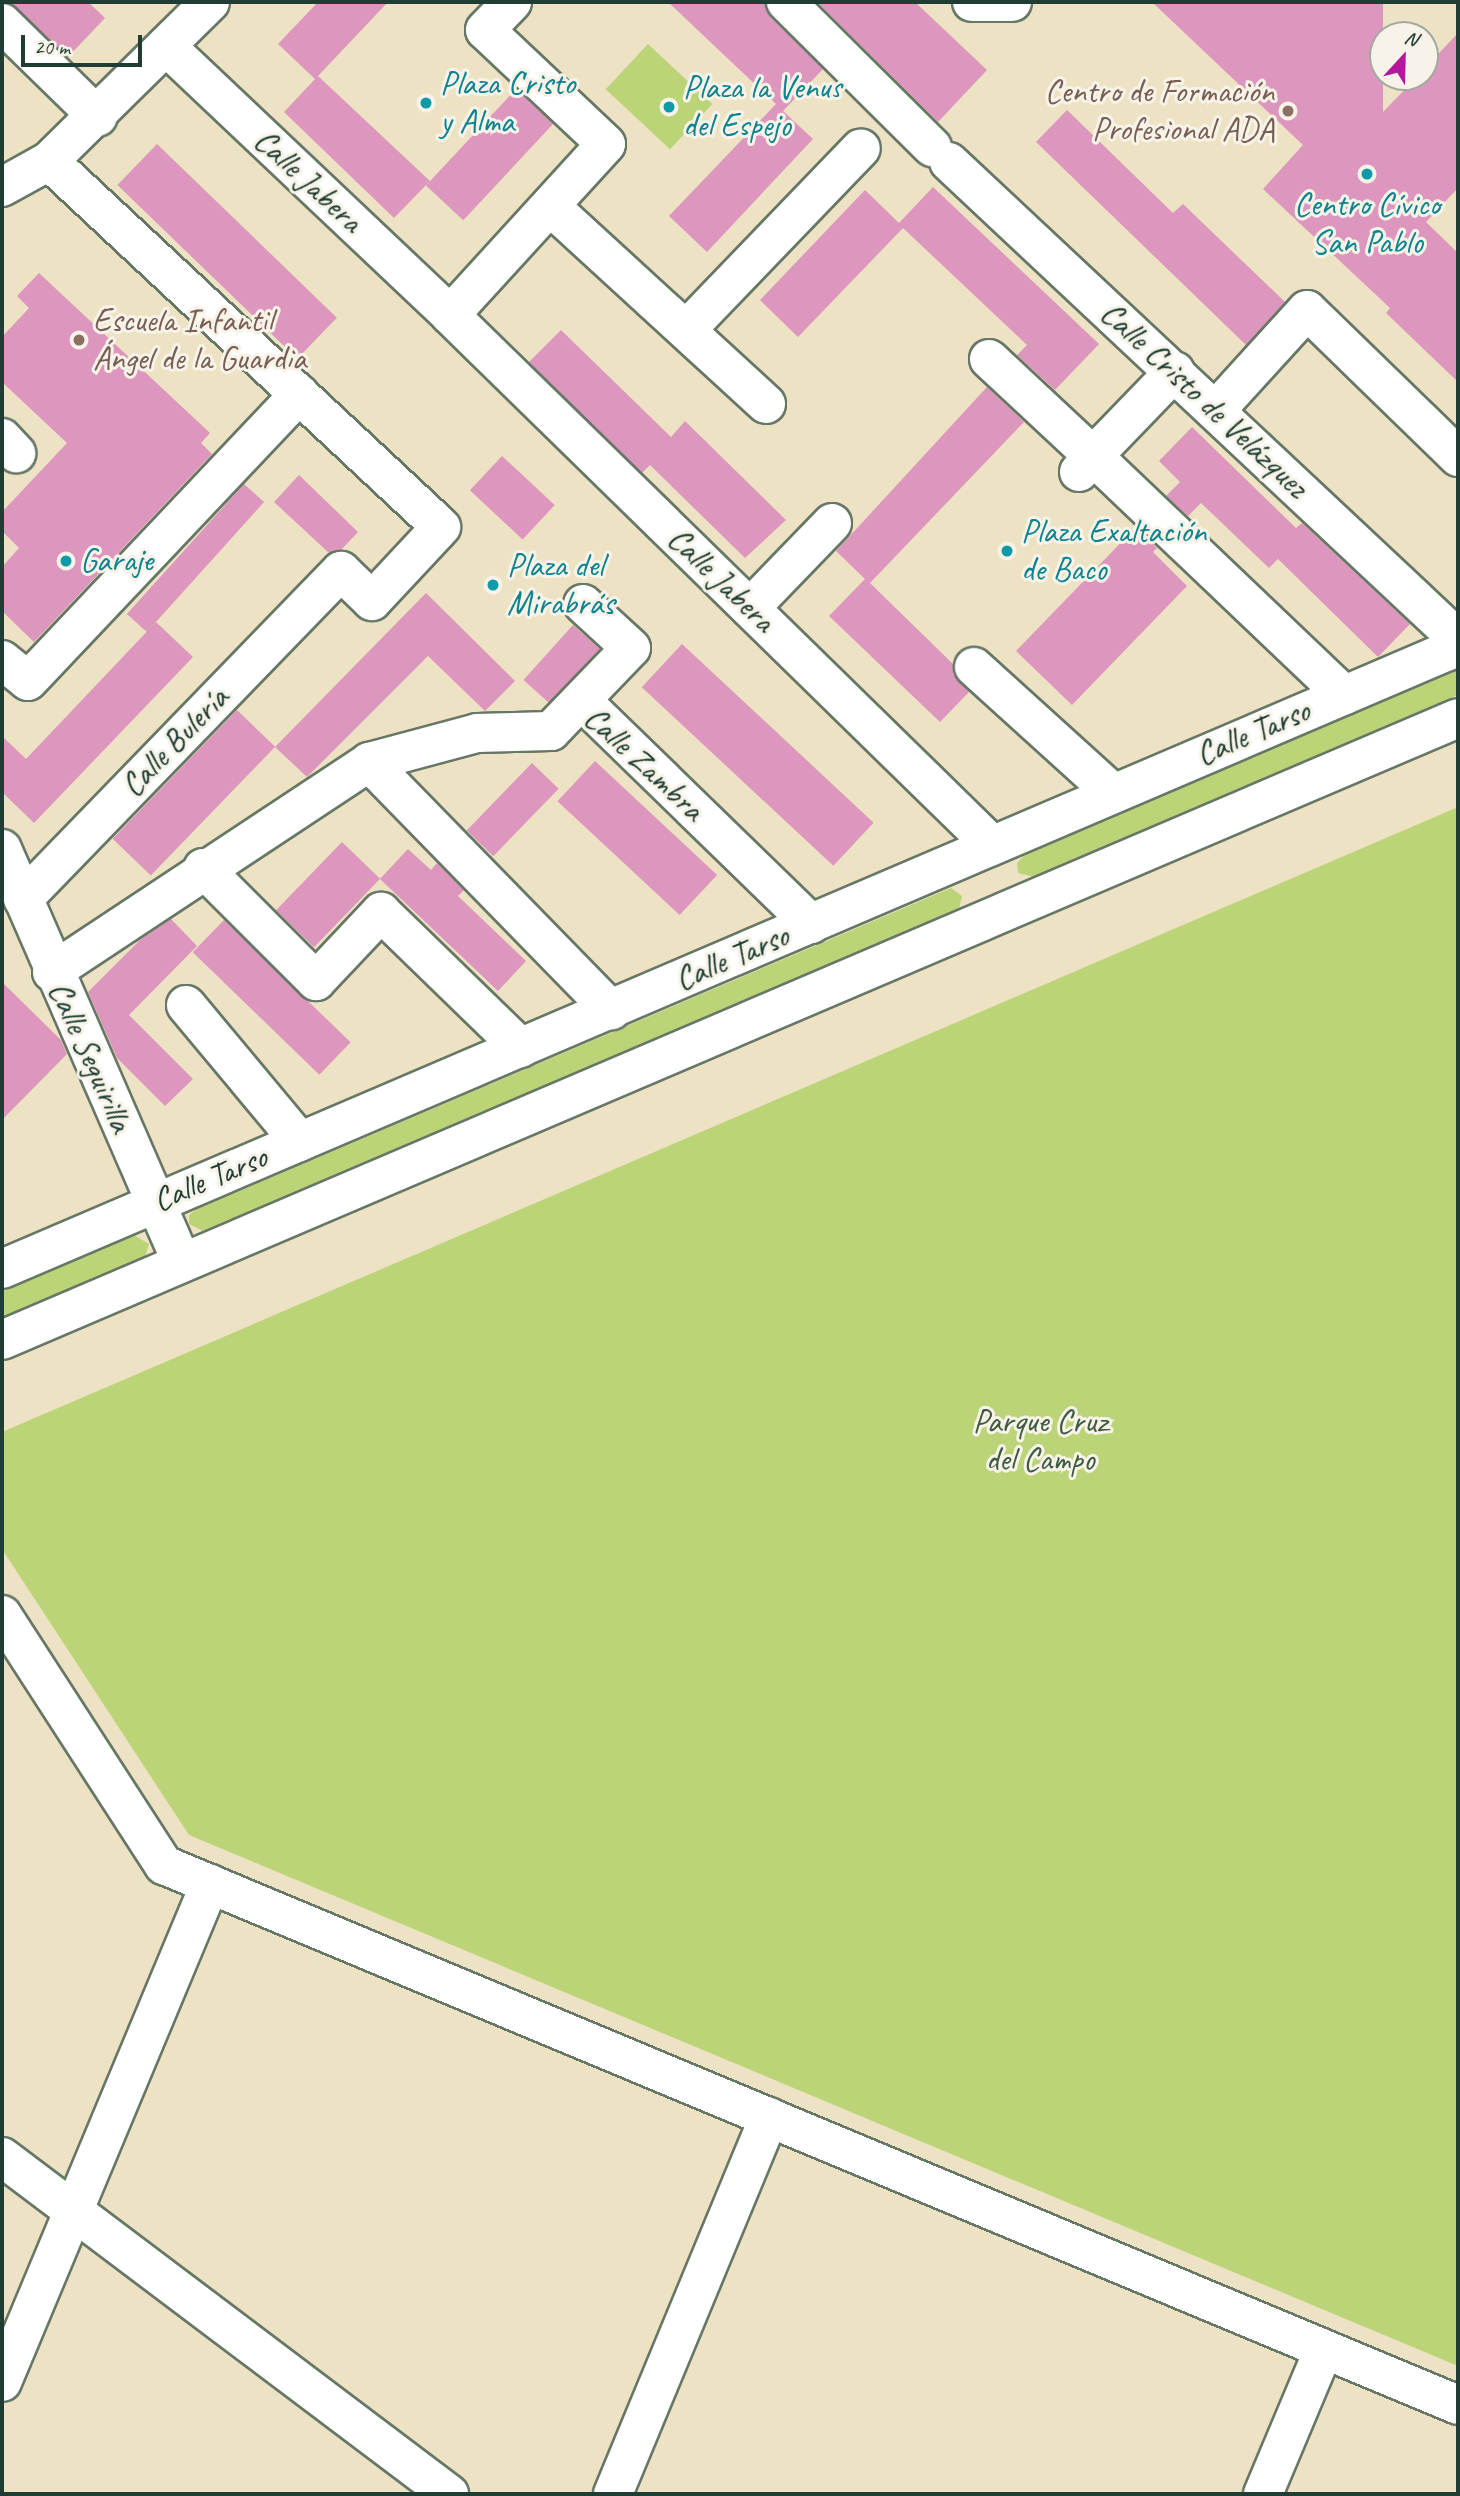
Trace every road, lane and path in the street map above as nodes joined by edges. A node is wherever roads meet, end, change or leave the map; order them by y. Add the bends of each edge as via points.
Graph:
1 (210, 2) edge
2 (512, 2) edge
3 (786, 2) edge
4 (972, 2) edge
5 (1012, 2) edge
6 (2, 23) edge
7 (166, 46) junction
8 (897, 112) junction
9 (98, 117) junction
10 (49, 161) junction
11 (2, 187) edge
12 (550, 206) junction
13 (450, 315) junction
14 (686, 330) junction
15 (989, 359) dead end
16 (1175, 371) junction
17 (299, 394) junction
18 (766, 404) dead end
19 (1216, 410) junction
20 (1458, 457) edge
21 (1086, 464) junction
22 (832, 523) dead end
23 (583, 604) dead end
24 (750, 608) junction
25 (1458, 639) edge
26 (974, 667) dead end
27 (15, 671) edge
28 (1344, 695) junction
29 (582, 701) junction
30 (1458, 718) edge
31 (369, 762) junction
32 (1113, 793) junction
33 (992, 845) junction
34 (2, 849) edge
35 (203, 868) junction
36 (23, 899) junction
37 (811, 924) junction
38 (52, 972) junction
39 (186, 1005) dead end
40 (611, 1010) junction
41 (521, 1048) junction
42 (300, 1142) junction
43 (154, 1203) junction
44 (182, 1263) junction
45 (2, 1269) edge
46 (2, 1340) edge
47 (2, 1615) edge
48 (210, 1884) junction
49 (769, 2117) junction
50 (2, 2157) edge
51 (73, 2211) junction
52 (1324, 2349) junction
53 (2, 2382) edge
54 (1458, 2405) edge
55 (449, 2494) edge
56 (613, 2494) edge
57 (1263, 2494) edge

1 - 7 street
2 - 12 street via 485,30 606,144
3 - 8 street, Calle Cristo de Velázquez
4 - 5 street
6 - 9 street
7 - 9 street
7 - 13 street, Calle Jabera
8 - 14 street
8 - 16 street, Calle Cristo de Velázquez
9 - 10 street
10 - 11 street
10 - 17 street
12 - 13 street
12 - 14 street
13 - 24 street, Calle Jabera
14 - 18 street
15 - 21 street
16 - 19 street, Calle Cristo de Velázquez
16 - 21 street
17 - 27 street
17 - 36 street, Calle Bulería via 441,527 372,601 341,570
19 - 20 street via 1307,310
19 - 25 street, Calle Cristo de Velázquez
21 - 28 street
22 - 24 street
23 - 29 street via 631,648
24 - 33 street, Calle Jabera
25 - 28 street, Calle Tarso via 1448,650
26 - 32 street
28 - 32 street, Calle Tarso
29 - 31 street, Calle Zambra via 551,731 477,733
29 - 37 street, Calle Zambra
30 - 44 street, Calle Tarso
31 - 35 street, Calle Zambra
31 - 40 street
32 - 33 street, Calle Tarso
33 - 37 street, Calle Tarso
34 - 36 street, Calle Seguirilla
35 - 38 street, Calle Zambra
35 - 41 street via 316,981 380,912
36 - 38 street, Calle Seguirilla
37 - 40 street, Calle Tarso
38 - 43 street, Calle Seguirilla
39 - 42 street
40 - 41 street, Calle Tarso
41 - 42 street, Calle Tarso
42 - 43 street, Calle Tarso
43 - 44 street, Calle Seguirilla
43 - 45 street, Calle Tarso
44 - 46 street, Calle Tarso
47 - 48 street via 164,1865
48 - 49 street
48 - 51 street
49 - 52 street
49 - 56 street
50 - 51 street
51 - 53 street
51 - 55 street
52 - 54 street
52 - 57 street

